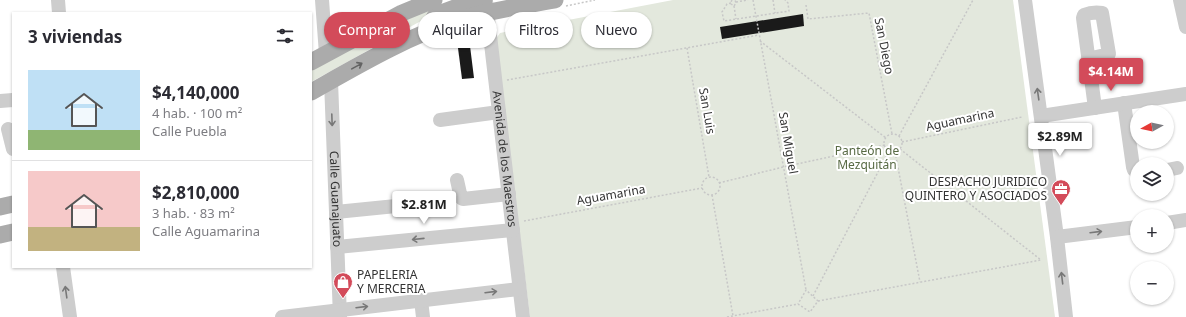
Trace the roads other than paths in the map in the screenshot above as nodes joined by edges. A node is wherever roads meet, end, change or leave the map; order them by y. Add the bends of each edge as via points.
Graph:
1 (58, 0) edge
2 (322, 0) edge
3 (434, 0) edge
4 (1025, 0) edge
5 (1180, 0) edge
6 (560, 3) edge
7 (486, 4) edge
8 (59, 12) edge
9 (1185, 20) edge
10 (326, 54) junction
11 (1088, 59) dead end
12 (312, 61) edge
13 (331, 81) junction
14 (312, 91) edge
15 (1186, 94) edge
16 (12, 100) edge
17 (0, 101) edge
18 (1124, 103) junction
19 (1095, 108) junction
20 (499, 112) junction
21 (1041, 116) junction
22 (440, 120) dead end
23 (8, 129) dead end
24 (12, 145) edge
25 (1132, 157) edge
26 (457, 180) dead end
27 (509, 194) junction
28 (12, 204) edge
29 (396, 206) dead end
30 (0, 207) edge
31 (336, 212) junction
32 (12, 213) edge
33 (0, 215) edge
34 (1186, 220) edge
35 (1174, 222) edge
36 (1130, 228) edge
37 (513, 230) junction
38 (12, 232) edge
39 (0, 235) edge
40 (1057, 237) junction
41 (337, 247) junction
42 (63, 268) edge
43 (520, 289) junction
44 (422, 300) junction
45 (340, 314) edge
46 (70, 317) edge
47 (282, 317) edge
48 (423, 317) edge
49 (523, 317) edge
50 (1066, 317) edge

1 - 8 street
2 - 10 street
3 - 10 main road via 402,13
21 -> 4 street
5 - 9 street
6 - 7 main road
13 -> 7 main road via 385,51 461,19
7 - 20 street, Avenida de los Maestros
10 - 12 main road
11 - 19 street
13 - 14 main road
13 -> 31 street, Calle Guanajuato
15 - 18 street
16 - 17 street
18 - 19 street
18 - 25 street
19 - 21 street
20 - 22 street
20 - 27 street, Avenida de los Maestros
21 - 40 street
23 - 24 street
26 - 27 street via 463,199
27 - 37 street, Avenida de los Maestros
28 - 30 main road
29 - 31 street
31 - 41 street, Calle Guanajuato
32 - 33 main road
34 - 35 street
40 -> 36 street
37 -> 41 street
37 - 43 street, Avenida de los Maestros
38 - 39 main road
50 -> 40 street
41 - 45 street, Calle Guanajuato
46 -> 42 street
44 -> 43 street
43 - 49 street, Avenida de los Maestros
45 -> 44 street
44 - 48 street
45 - 47 street

